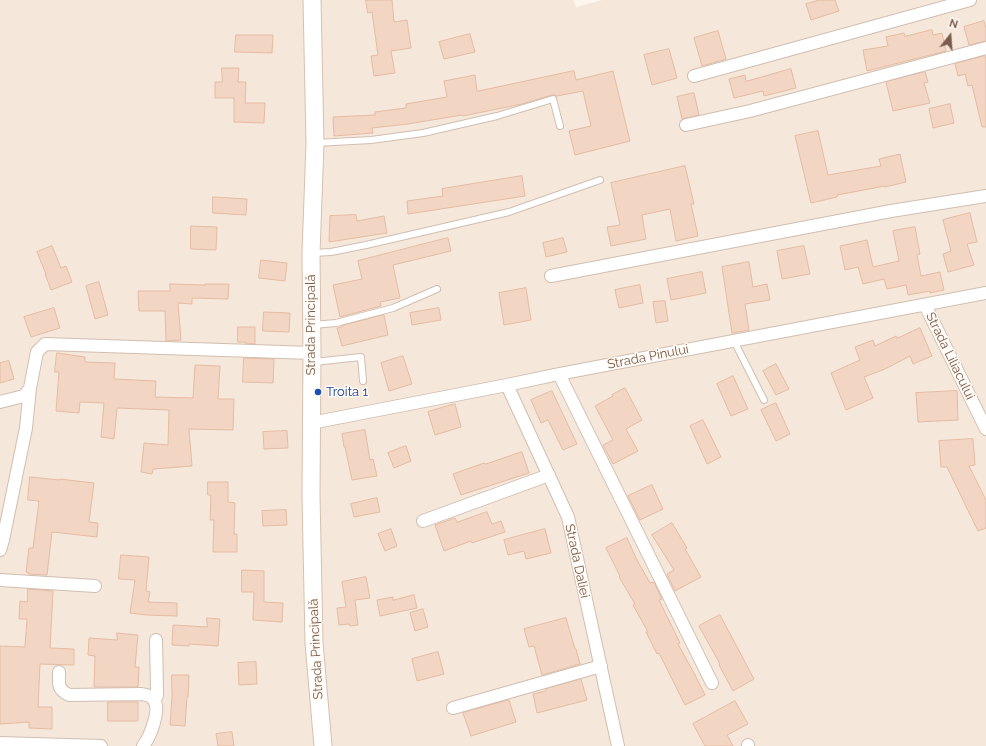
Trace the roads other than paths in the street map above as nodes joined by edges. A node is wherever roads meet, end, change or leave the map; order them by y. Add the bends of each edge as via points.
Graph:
1 (312, 0) edge
2 (970, 0) edge
3 (986, 48) edge
4 (694, 76) dead end
5 (686, 125) dead end
6 (560, 126) dead end
7 (315, 143) junction
8 (600, 180) dead end
9 (986, 196) edge
10 (311, 253) junction
11 (551, 276) dead end
12 (437, 289) dead end
13 (986, 293) edge
14 (925, 305) junction
15 (311, 325) junction
16 (734, 341) junction
17 (312, 358) junction
18 (559, 374) junction
19 (363, 381) dead end
20 (507, 385) junction
21 (30, 388) junction
22 (764, 400) dead end
23 (0, 402) edge
24 (311, 423) junction
25 (986, 429) edge
26 (548, 475) junction
27 (423, 521) dead end
28 (0, 550) edge
29 (0, 580) edge
30 (95, 586) dead end
31 (156, 640) dead end
32 (601, 666) junction
33 (59, 672) dead end
34 (712, 683) dead end
35 (154, 700) junction
36 (453, 708) dead end
37 (0, 743) edge
38 (101, 746) edge
39 (143, 746) edge
40 (323, 746) edge
41 (618, 746) edge

1 - 7 main road, Strada Principală
2 - 4 street
3 - 5 street via 750,111
6 - 7 lane via 553,99 423,134
7 - 10 main road, Strada Principală
8 - 10 lane via 509,212 366,245 332,252
9 - 11 street via 891,211
10 - 15 main road, Strada Principală
12 - 15 lane via 393,308 336,322
13 - 14 street, Strada Pinului
14 - 16 street, Strada Pinului
14 - 25 street, Strada Liliacului
15 - 17 main road, Strada Principală
16 - 18 street, Strada Pinului
16 - 22 lane
17 - 19 lane via 361,357
17 - 21 street via 45,344 37,352
17 - 24 main road, Strada Principală
18 - 20 street, Strada Pinului
18 - 34 street
20 - 24 street, Strada Pinului
20 - 26 street, Strada Daliei
21 - 23 street via 24,396
21 - 28 street via 26,428
24 - 40 main road, Strada Principală via 314,643
26 - 27 street
26 - 32 street, Strada Daliei via 568,517
29 - 30 street
31 - 35 street via 157,690
32 - 36 street
32 - 41 street, Strada Daliei
33 - 35 street via 62,692 69,695 141,694
35 - 39 street via 156,716
37 - 38 street

